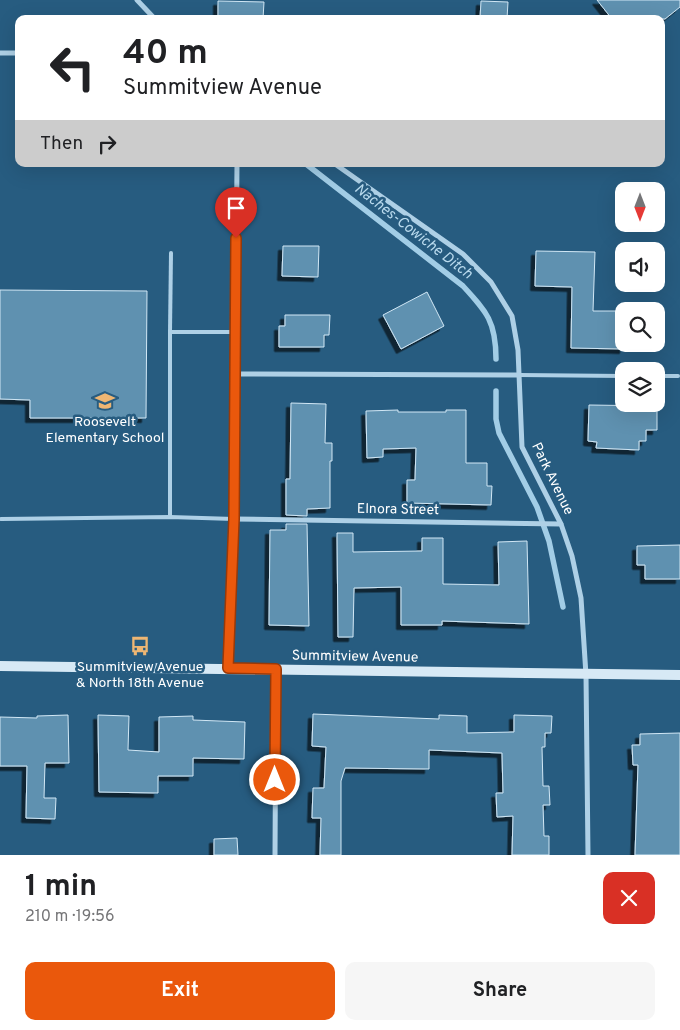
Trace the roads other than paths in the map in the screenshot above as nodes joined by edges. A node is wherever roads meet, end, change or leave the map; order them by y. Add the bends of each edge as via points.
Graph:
1 (137, 0) edge
2 (151, 15) edge
3 (0, 53) edge
4 (15, 53) edge
5 (237, 167) edge
6 (339, 167) edge
7 (171, 253) dead end
8 (170, 332) junction
9 (235, 332) junction
10 (235, 374) junction
11 (519, 375) junction
12 (615, 376) edge
13 (665, 376) edge
14 (678, 376) dead end
15 (170, 517) junction
16 (1, 519) dead end
17 (234, 519) junction
18 (561, 524) junction
19 (0, 666) edge
20 (228, 668) junction
21 (276, 669) junction
22 (586, 675) junction
23 (680, 675) edge
24 (275, 855) edge
25 (588, 855) edge

1 - 2 street
3 - 4 street
5 - 9 street
6 - 11 street, Park Avenue via 463,254 491,282 512,316
7 - 8 lane
8 - 9 lane
8 - 15 lane
9 - 10 street
10 - 11 street
10 - 17 street
11 - 12 lane
11 - 18 street, Park Avenue via 522,447
13 - 14 lane
15 - 16 lane
15 - 17 lane
17 - 18 street, Elnora Street
17 - 20 street
18 - 22 street, Park Avenue via 581,598
19 - 20 main road, Summitview Avenue
20 - 21 main road, Summitview Avenue
21 - 22 main road, Summitview Avenue
21 - 24 street
22 - 23 main road, Summitview Avenue
22 - 25 street, Park Avenue

